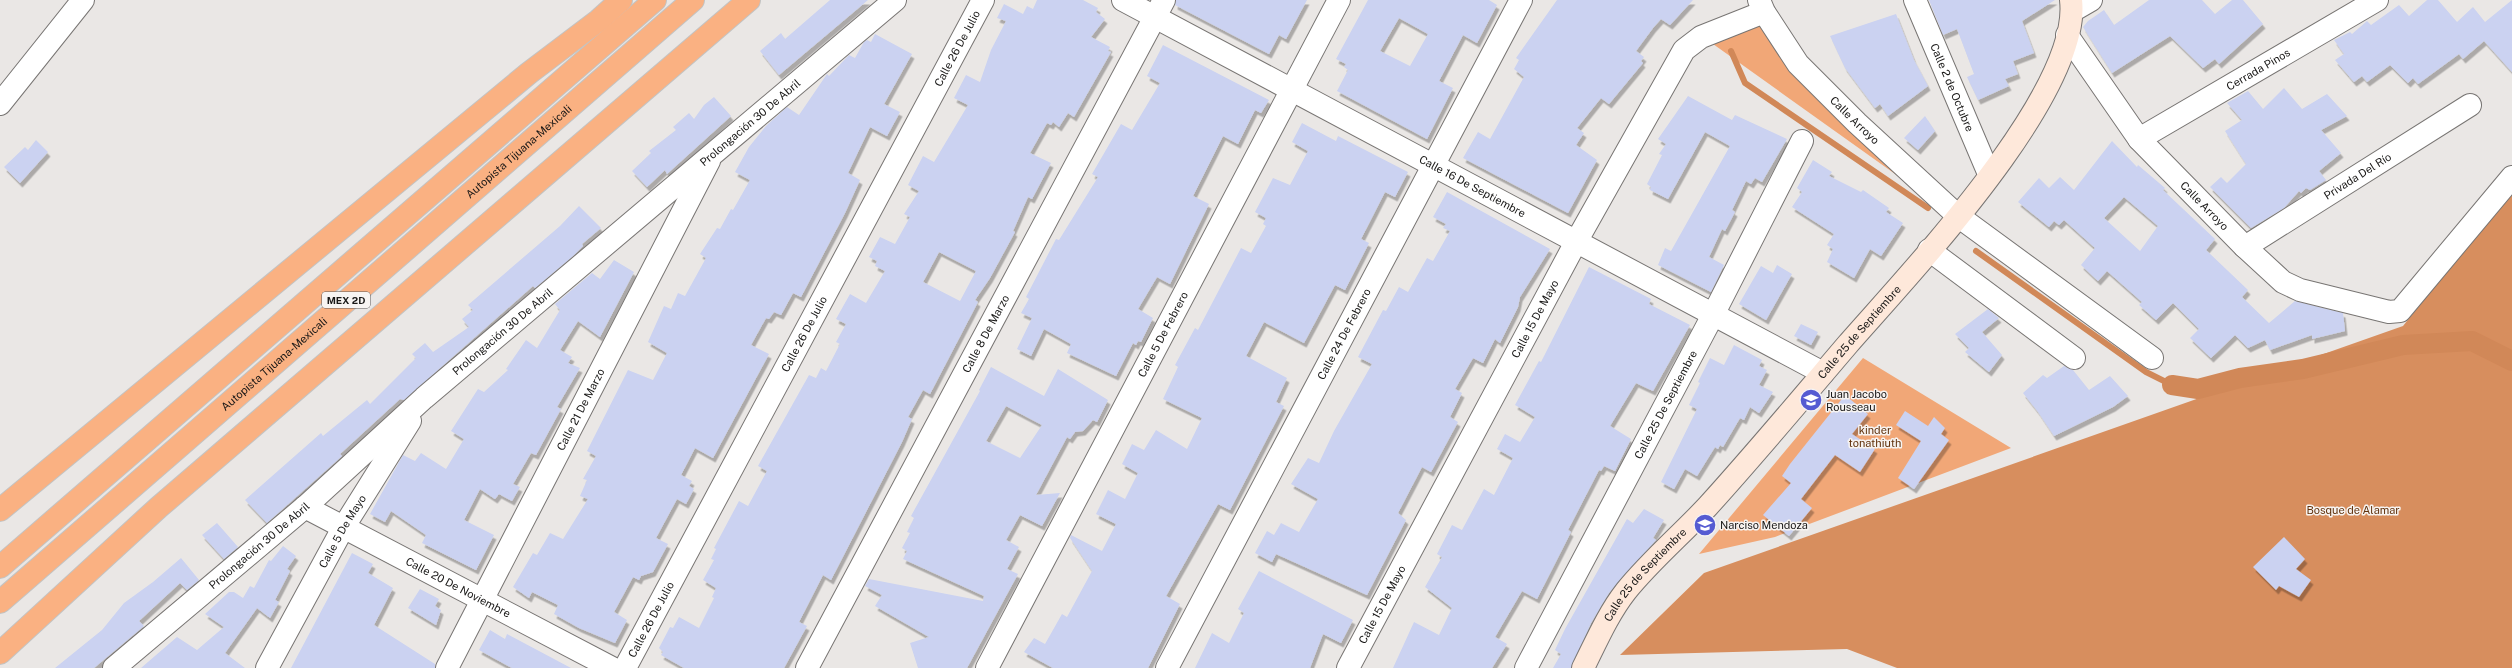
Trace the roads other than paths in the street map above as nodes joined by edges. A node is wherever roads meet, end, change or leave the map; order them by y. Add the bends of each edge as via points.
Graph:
1 (620, 0) edge
2 (655, 0) edge
3 (693, 0) edge
4 (749, 0) edge
5 (895, 0) edge
6 (983, 0) edge
7 (1123, 0) edge
8 (1339, 0) edge
9 (1521, 0) edge
10 (1915, 0) edge
11 (2091, 0) edge
12 (2377, 0) edge
13 (79, 2) edge
14 (1761, 6) edge
15 (2071, 6) edge
16 (1160, 9) edge
17 (2067, 35) junction
18 (1293, 90) junction
19 (0, 104) edge
20 (2470, 105) dead end
21 (2139, 139) junction
22 (1802, 140) dead end
23 (714, 151) junction
24 (1432, 166) junction
25 (1989, 174) junction
26 (2512, 177) edge
27 (1958, 216) junction
28 (1576, 242) junction
29 (2245, 247) junction
30 (1929, 250) junction
31 (1713, 315) junction
32 (2074, 358) dead end
33 (2152, 358) dead end
34 (1823, 373) junction
35 (424, 398) junction
36 (305, 506) junction
37 (0, 510) edge
38 (343, 528) junction
39 (0, 566) edge
40 (483, 599) junction
41 (0, 602) edge
42 (0, 652) edge
43 (114, 668) edge
44 (267, 668) edge
45 (447, 668) edge
46 (612, 668) edge
47 (626, 668) edge
48 (807, 668) edge
49 (986, 668) edge
50 (1167, 668) edge
51 (1348, 668) edge
52 (1526, 668) edge
53 (1583, 668) edge

1 - 37 highway via 599,20 528,73 169,368
2 - 39 highway, MEX 2D
3 - 41 highway, Autopista Tijuana-Mexicali / MEX 2D
4 - 42 highway via 153,512
5 - 23 street, Prolongación 30 De Abril
6 - 47 street, Calle 26 De Julio
7 - 16 street, Calle 16 De Septiembre
8 - 18 street, Calle 5 De Febrero
9 - 24 street, Calle 24 De Febrero
10 - 25 street, Calle 2 de Octubre
11 - 15 street
12 - 21 street, Cerrada Pinos
13 - 19 street
14 - 27 street, Calle Arroyo via 1798,64 1857,124
14 - 28 street, Calle 15 De Mayo via 1700,37 1684,50
15 - 17 main road, Calle 25 de Septiembre
16 - 18 street, Calle 16 De Septiembre
16 - 48 street, Calle 8 De Marzo
17 - 21 street, Calle Arroyo
17 - 25 main road, Calle 25 de Septiembre via 2039,103 2014,142
18 - 24 street, Calle 16 De Septiembre
18 - 49 street, Calle 5 De Febrero
20 - 29 street, Privada Del Río
21 - 29 street, Calle Arroyo
22 - 31 street, Calle 25 De Septiembre
23 - 35 street, Prolongación 30 De Abril
23 - 40 street, Calle 21 De Marzo
24 - 28 street, Calle 16 De Septiembre
24 - 50 street, Calle 24 De Febrero
25 - 27 main road, Calle 25 de Septiembre
26 - 29 street, Calle Arroyo via 2400,311 2389,312 2300,290 2283,282
27 - 30 main road, Calle 25 de Septiembre
27 - 33 street, Calle Arroyo
28 - 31 street, Calle 16 De Septiembre
28 - 51 street, Calle 15 De Mayo
30 - 32 street
30 - 34 main road, Calle 25 de Septiembre
31 - 34 street, Calle 16 De Septiembre
31 - 52 street, Calle 25 De Septiembre
34 - 53 main road, Calle 25 de Septiembre via 1706,508 1650,562 1624,593
35 - 36 street, Prolongación 30 De Abril
35 - 38 street, Calle 5 De Mayo
36 - 38 street, Calle 20 De Noviembre
36 - 43 street, Prolongación 30 De Abril
38 - 40 street, Calle 20 De Noviembre
38 - 44 street, Calle 5 De Mayo
40 - 45 street, Calle 21 De Marzo
40 - 46 street, Calle 20 De Noviembre

